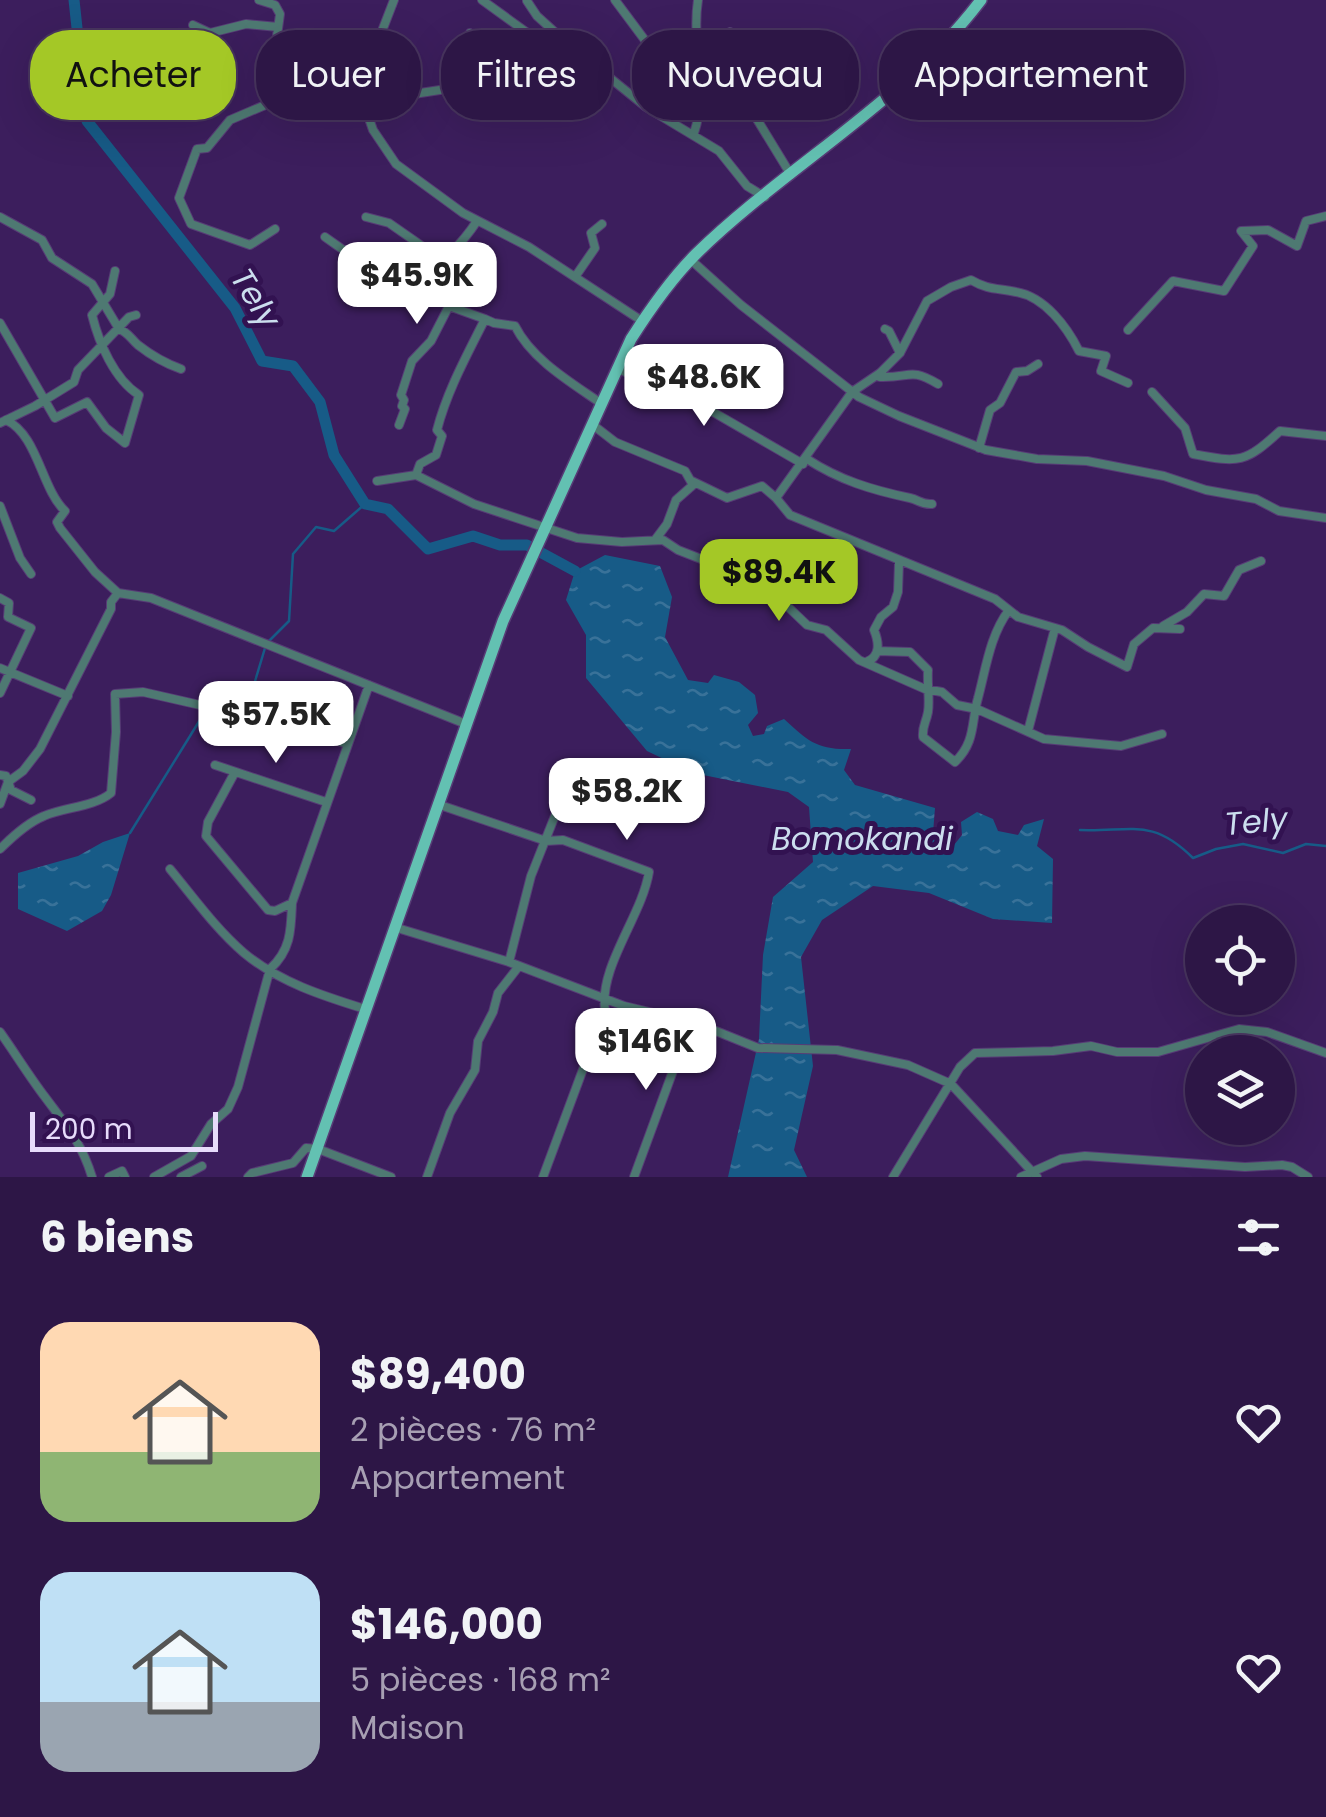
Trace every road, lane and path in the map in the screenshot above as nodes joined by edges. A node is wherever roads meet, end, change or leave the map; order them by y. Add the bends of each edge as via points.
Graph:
1 (259, 0) edge
2 (394, 0) edge
3 (482, 0) edge
4 (527, 0) edge
5 (614, 0) edge
6 (698, 0) edge
7 (981, 0) edge
8 (193, 25) dead end
9 (278, 27) junction
10 (278, 30) edge
11 (382, 30) edge
12 (524, 30) edge
13 (552, 30) edge
14 (637, 30) edge
15 (612, 80) edge
16 (256, 109) edge
17 (370, 120) edge
18 (758, 120) edge
19 (694, 134) junction
20 (791, 175) junction
21 (765, 197) junction
22 (1326, 216) edge
23 (0, 217) edge
24 (366, 217) dead end
25 (477, 222) junction
26 (602, 224) dead end
27 (274, 229) dead end
28 (325, 237) dead end
29 (442, 260) junction
30 (692, 260) junction
31 (115, 271) dead end
32 (576, 277) junction
33 (103, 302) junction
34 (136, 315) dead end
35 (486, 318) junction
36 (642, 321) junction
37 (0, 323) edge
38 (119, 329) junction
39 (885, 329) dead end
40 (1128, 330) dead end
41 (101, 349) junction
42 (900, 353) junction
43 (1038, 364) dead end
44 (181, 369) dead end
45 (618, 369) junction
46 (880, 373) junction
47 (1128, 383) dead end
48 (938, 384) dead end
49 (852, 392) junction
50 (1152, 392) dead end
51 (42, 400) junction
52 (602, 404) junction
53 (3, 422) edge
54 (399, 425) dead end
55 (593, 425) junction
56 (1326, 436) edge
57 (979, 448) junction
58 (805, 461) junction
59 (416, 475) junction
60 (691, 481) junction
61 (377, 482) dead end
62 (776, 498) junction
63 (932, 504) dead end
64 (0, 506) edge
65 (1326, 518) edge
66 (544, 531) junction
67 (656, 540) junction
68 (900, 562) junction
69 (1261, 562) dead end
70 (31, 574) dead end
71 (118, 592) junction
72 (0, 598) edge
73 (1009, 610) junction
74 (1056, 628) junction
75 (1159, 628) junction
76 (1180, 629) dead end
77 (877, 651) junction
78 (865, 663) junction
79 (0, 668) edge
80 (10, 672) junction
81 (369, 685) junction
82 (926, 689) junction
83 (0, 693) edge
84 (68, 696) junction
85 (200, 705) dead end
86 (977, 708) junction
87 (251, 711) dead end
88 (466, 724) junction
89 (1028, 731) junction
90 (1162, 734) dead end
91 (346, 744) junction
92 (215, 765) dead end
93 (574, 768) dead end
94 (236, 772) junction
95 (4, 778) edge
96 (31, 800) dead end
97 (326, 802) junction
98 (0, 804) edge
99 (437, 804) junction
100 (546, 840) junction
101 (0, 849) edge
102 (170, 869) dead end
103 (292, 903) junction
104 (394, 927) junction
105 (514, 964) junction
106 (270, 969) junction
107 (603, 998) junction
108 (366, 1009) junction
109 (691, 1022) junction
110 (0, 1032) edge
111 (1326, 1054) edge
112 (951, 1084) junction
113 (318, 1149) junction
114 (202, 1166) dead end
115 (1034, 1174) edge
116 (92, 1177) edge
117 (109, 1177) edge
118 (125, 1177) edge
119 (154, 1177) edge
120 (180, 1177) edge
121 (248, 1177) edge
122 (308, 1177) edge
123 (391, 1177) edge
124 (427, 1177) edge
125 (544, 1177) edge
126 (634, 1177) edge
127 (893, 1177) edge
128 (1022, 1177) edge
129 (1308, 1177) edge

1 - 9 street via 275,5
2 - 11 street
3 - 12 street
4 - 13 street
5 - 14 street
6 - 19 street via 701,76
7 - 20 main road via 909,76
8 - 9 street via 210,32 246,24
9 - 10 street
15 - 19 street
16 - 27 street via 230,120 207,148 197,149 179,198 190,224 250,246
17 - 25 street via 396,164
18 - 20 street
19 - 21 street
20 - 21 main road
21 - 30 main road
22 - 40 street via 1306,222 1297,246 1268,230 1241,232 1253,246 1224,291 1173,281
23 - 33 street via 42,240 52,258 92,284
24 - 29 street via 388,223
25 - 29 street
25 - 32 street
26 - 32 street via 592,233 594,248
28 - 29 street via 403,292
30 - 36 main road
30 - 49 street
31 - 33 street
32 - 36 street
33 - 38 street
33 - 41 street via 92,315
34 - 38 street
35 - 52 street via 515,326 556,372
35 - 54 street via 448,306 432,341 412,361
35 - 59 street via 440,416 436,455
36 - 45 main road
37 - 51 street
38 - 41 street
38 - 44 street via 159,362
39 - 42 street
41 - 51 street via 74,382
41 - 51 street via 125,386 139,395 125,443 87,402 55,418
42 - 46 street
42 - 47 street via 927,301 971,280 1032,298 1062,322 1079,351 1106,356 1100,371
43 - 57 street via 1016,372
45 - 52 main road
45 - 58 street via 675,390
46 - 48 street via 918,373
46 - 49 street
49 - 57 street
49 - 58 street
50 - 56 street via 1185,428 1192,454 1252,457 1280,431
51 - 53 street
52 - 55 main road
53 - 71 street via 15,424 38,460 50,496 65,511 60,528
55 - 60 street via 615,442 686,471
55 - 66 main road
57 - 65 street via 1164,476
58 - 62 street
58 - 63 street via 857,485
59 - 61 street
59 - 66 street
60 - 62 street via 727,498 762,486
60 - 67 street
62 - 68 street via 790,516
64 - 70 street
66 - 67 street
66 - 88 main road via 502,621
67 - 78 street via 732,571
68 - 73 street
68 - 77 street via 894,608 874,630
69 - 75 street via 1239,570 1224,596 1204,594
71 - 81 street via 151,598
71 - 84 street
72 - 80 street via 9,603 8,618 30,628
73 - 74 street
73 - 86 street via 992,638
74 - 75 street via 1127,666 1134,644
74 - 89 street
75 - 76 street
77 - 78 street
77 - 82 street via 914,654 928,670
78 - 82 street
79 - 80 street
80 - 83 street
80 - 84 street
81 - 88 street
81 - 91 street
82 - 86 street
82 - 86 street via 924,737 950,761 960,760
84 - 95 street via 23,771
85 - 101 street via 143,692 114,694 111,793 39,818
86 - 89 street
87 - 91 street
88 - 99 main road
89 - 90 street via 1044,740 1098,746
91 - 97 street
92 - 94 street
93 - 100 street
94 - 97 street
94 - 103 street via 206,836 268,910
95 - 96 street
95 - 98 street
97 - 103 street
99 - 100 street
99 - 104 main road
100 - 105 street via 531,876
100 - 107 street via 563,840 649,872
102 - 106 street via 216,926
103 - 106 street via 291,938
104 - 105 street
104 - 108 main road
105 - 107 street
105 - 124 street
106 - 108 street via 311,992
106 - 119 street via 228,1110 191,1156
107 - 109 street
107 - 125 street via 605,1010
108 - 113 main road
109 - 112 street via 758,1048 837,1050 908,1065
109 - 126 street
110 - 116 street via 72,1130
111 - 112 street via 1239,1029 1158,1052 1091,1046 976,1053
112 - 115 street
112 - 127 street
113 - 121 street via 306,1148 293,1163
113 - 122 main road
113 - 123 street
114 - 120 street
115 - 128 street
115 - 129 street via 1061,1159 1104,1156 1282,1165
117 - 118 street via 122,1170

